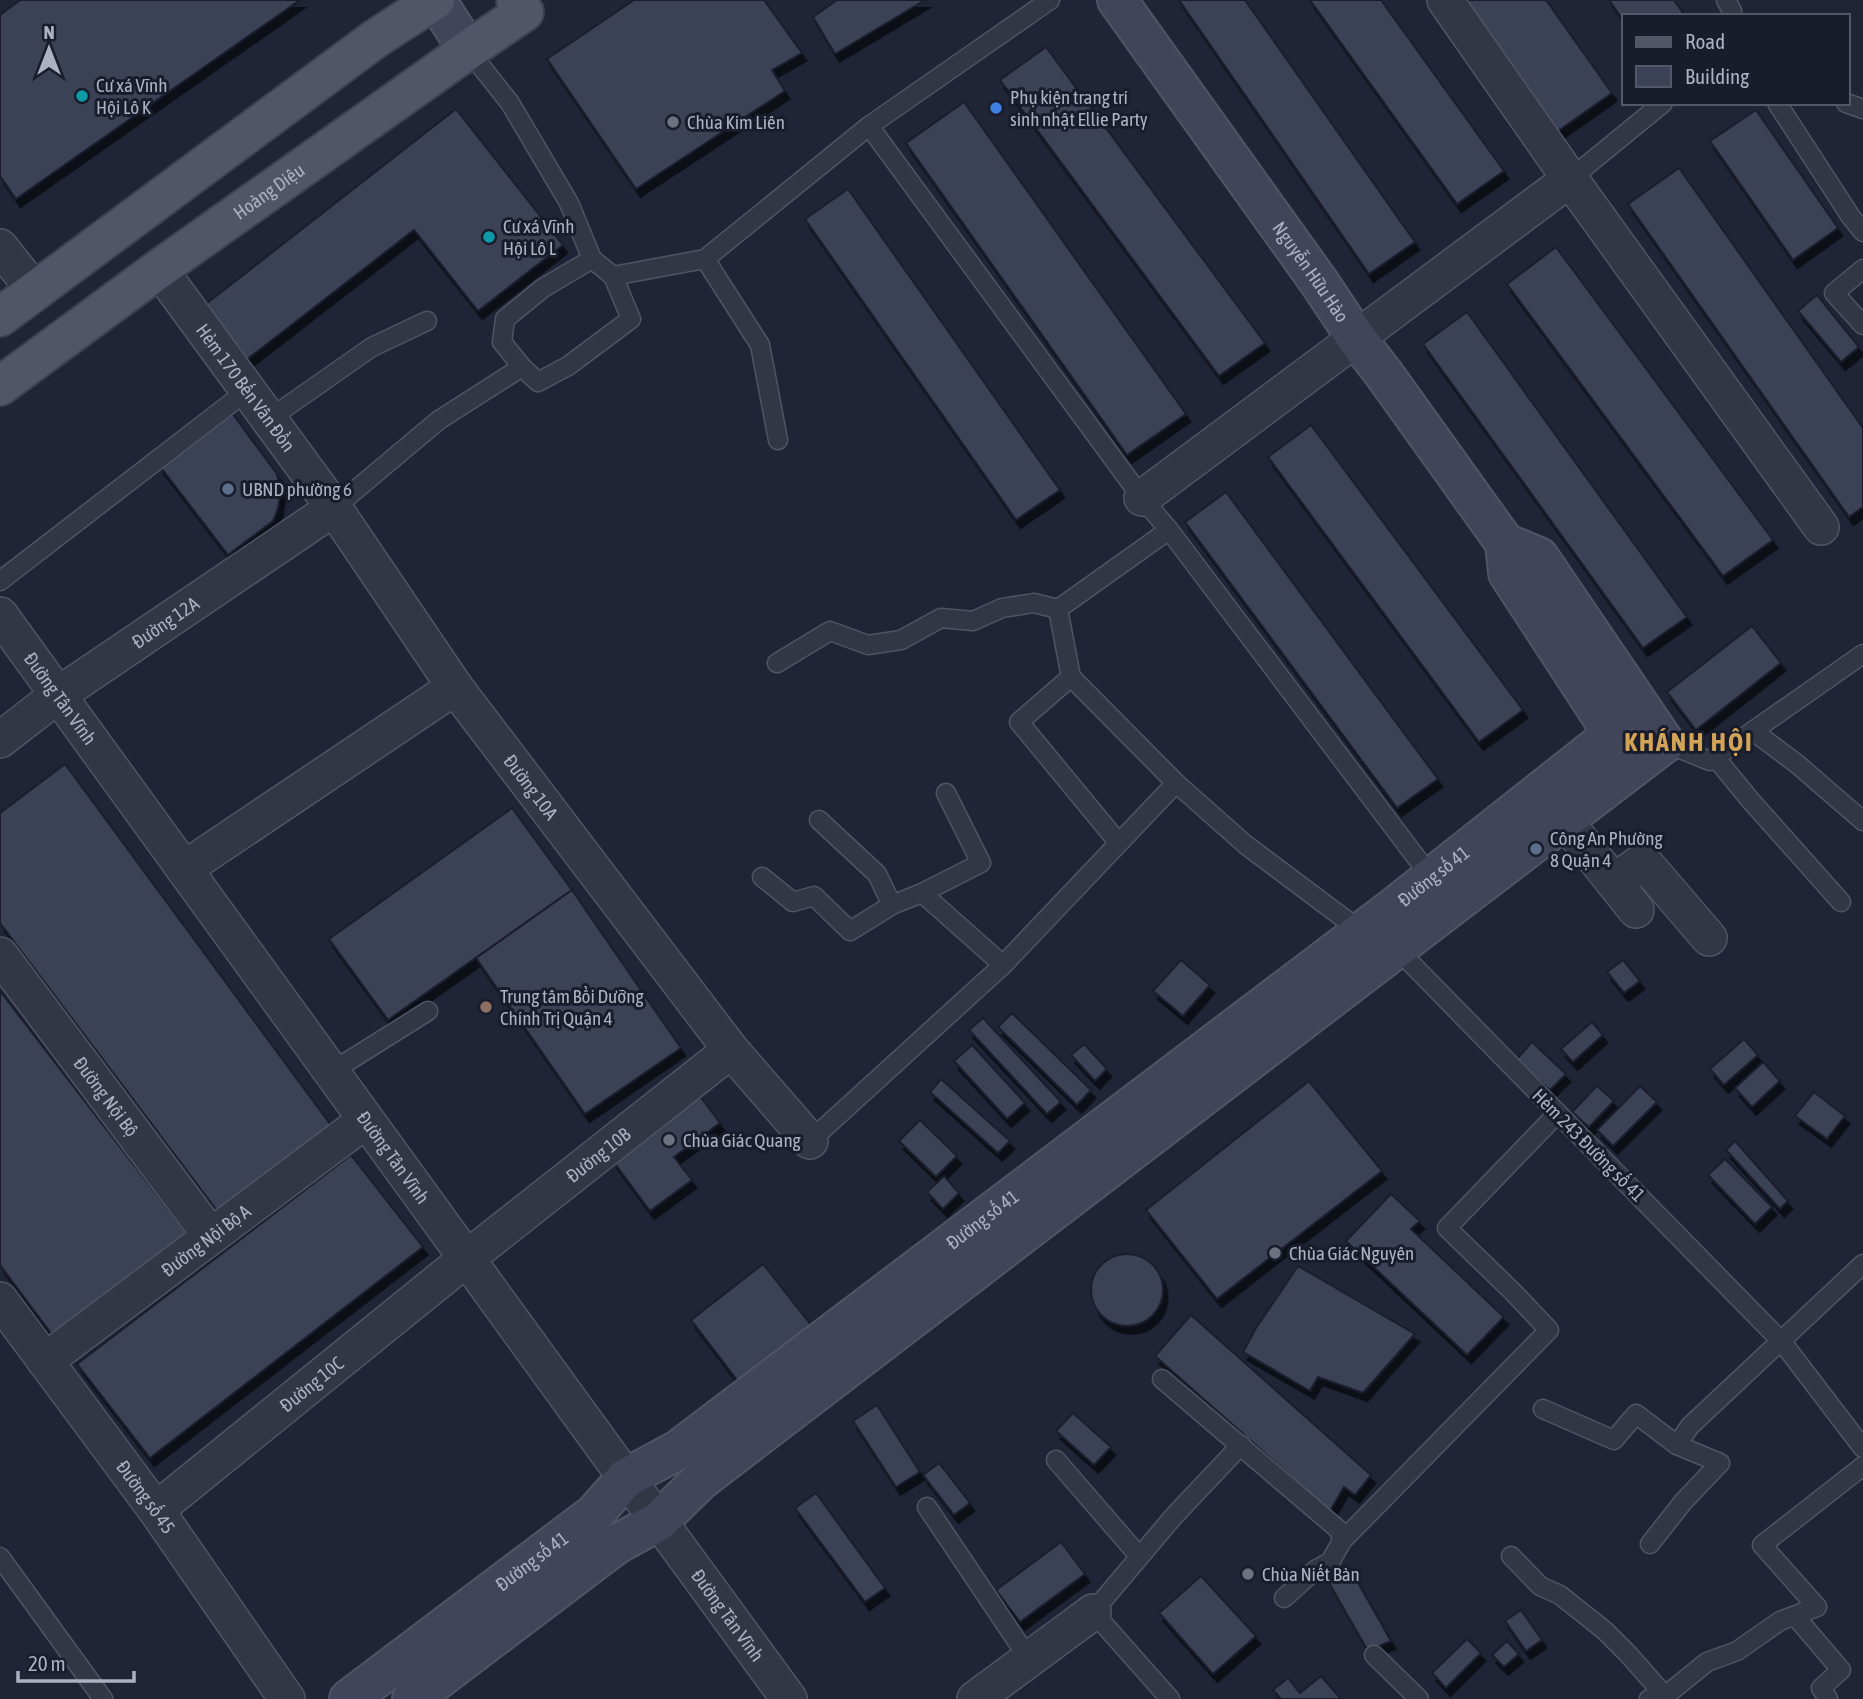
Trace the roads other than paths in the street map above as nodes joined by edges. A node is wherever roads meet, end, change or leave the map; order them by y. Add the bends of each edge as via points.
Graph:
1 (436, 0) edge
2 (1050, 0) edge
3 (1116, 0) edge
4 (1445, 0) edge
5 (528, 4) edge
6 (468, 50) junction
7 (1660, 105) edge
8 (1778, 105) edge
9 (869, 126) junction
10 (1570, 179) junction
11 (1863, 232) edge
12 (0, 247) edge
13 (592, 259) junction
14 (705, 259) junction
15 (159, 269) junction
16 (1863, 269) edge
17 (612, 276) junction
18 (35, 291) junction
19 (0, 317) edge
20 (427, 321) dead end
21 (1863, 325) edge
22 (1357, 339) junction
23 (522, 367) junction
24 (0, 386) edge
25 (247, 390) junction
26 (269, 419) junction
27 (778, 440) dead end
28 (1142, 498) junction
29 (334, 508) junction
30 (1821, 527) dead end
31 (1169, 530) junction
32 (1505, 543) junction
33 (0, 581) edge
34 (1058, 609) junction
35 (0, 615) edge
36 (1863, 654) edge
37 (777, 663) dead end
38 (1071, 677) junction
39 (455, 687) junction
40 (58, 695) junction
41 (1753, 731) junction
42 (1613, 734) junction
43 (0, 740) edge
44 (1665, 743) junction
45 (1715, 757) junction
46 (1176, 783) junction
47 (946, 793) dead end
48 (819, 820) dead end
49 (1564, 821) junction
50 (1863, 821) edge
51 (1118, 842) junction
52 (184, 869) junction
53 (762, 877) dead end
54 (1431, 877) junction
55 (1614, 882) junction
56 (922, 893) junction
57 (1841, 902) dead end
58 (892, 905) junction
59 (1636, 910) dead end
60 (1362, 932) junction
61 (1709, 938) dead end
62 (1396, 948) junction
63 (0, 956) edge
64 (1003, 965) junction
65 (428, 1011) dead end
66 (731, 1050) junction
67 (331, 1072) junction
68 (1558, 1113) junction
69 (366, 1120) junction
70 (810, 1141) joint
71 (211, 1236) junction
72 (466, 1259) junction
73 (1863, 1264) edge
74 (0, 1300) edge
75 (1782, 1342) junction
76 (45, 1361) junction
77 (1162, 1378) dead end
78 (1543, 1409) dead end
79 (1677, 1445) junction
80 (1241, 1446) junction
81 (1863, 1448) edge
82 (1056, 1460) dead end
83 (1863, 1466) edge
84 (626, 1478) junction
85 (927, 1507) dead end
86 (156, 1510) junction
87 (659, 1521) junction
88 (1342, 1541) junction
89 (1650, 1544) dead end
90 (1139, 1556) junction
91 (1511, 1556) dead end
92 (0, 1557) edge
93 (1284, 1598) dead end
94 (1093, 1612) junction
95 (1795, 1616) junction
96 (1374, 1655) dead end
97 (1029, 1659) junction
98 (776, 1694) edge
99 (1657, 1698) edge
100 (103, 1699) edge
101 (287, 1699) edge
102 (349, 1699) edge
103 (412, 1699) edge
104 (975, 1699) edge
105 (1170, 1699) edge
106 (1419, 1699) edge
107 (1828, 1699) edge

1 - 6 street
1 - 18 main road via 376,39
2 - 9 lane
3 - 22 street, Nguyễn Hữu Hào
4 - 10 street
5 - 6 main road, Hoàng Diệu
6 - 13 lane via 510,103 569,203
6 - 15 main road, Hoàng Diệu
7 - 10 lane
8 - 11 lane
9 - 14 lane
9 - 28 lane
10 - 22 street
10 - 30 street
12 - 18 street
13 - 17 lane
13 - 23 lane via 543,288 505,319 502,342
14 - 17 lane
14 - 27 lane via 760,345
15 - 24 main road, Hoàng Diệu
15 - 25 street, Hẻm 170 Bến Vân Đồn
16 - 21 lane via 1834,293
17 - 23 lane via 631,319 568,366 538,382
18 - 19 main road
20 - 26 lane via 372,347
22 - 28 street
22 - 32 street, Nguyễn Hữu Hào
23 - 29 lane via 439,419
25 - 26 street, Hẻm 170 Bến Vân Đồn
25 - 33 lane
26 - 29 street, Hẻm 170 Bến Vân Đồn
28 - 31 lane
29 - 39 street, Hẻm 170 Bến Vân Đồn
29 - 40 street, Đường 12A
31 - 34 lane
31 - 54 lane
32 - 42 street, Nguyễn Hữu Hào via 1508,573
32 - 44 street via 1539,557
34 - 37 lane via 1034,603 1002,608 973,621 941,618 901,640 868,645 830,631
34 - 38 lane
35 - 40 street, Đường Tân Vĩnh
36 - 41 lane
38 - 46 lane
38 - 51 lane via 1018,722
39 - 52 street
39 - 66 street, Đường 10A
40 - 43 street, Đường 12A
40 - 52 street, Đường Tân Vĩnh
41 - 45 lane
41 - 50 lane
42 - 44 street
42 - 54 street, Đường số 41
44 - 45 lane via 1710,761
44 - 49 street, Đường số 41
45 - 57 lane
46 - 51 lane
46 - 60 lane via 1245,845
47 - 56 lane via 981,863
48 - 58 lane via 877,874
49 - 55 street
49 - 62 street, Đường số 41
51 - 64 lane
52 - 67 street, Đường Tân Vĩnh
53 - 58 lane via 793,902 814,897 850,931
54 - 60 street, Đường số 41
55 - 59 street
55 - 61 street via 1643,861
56 - 58 lane
56 - 64 lane
60 - 84 street, Đường số 41 via 678,1450
62 - 68 lane, Hẻm 243 Đường số 41
62 - 87 street, Đường số 41 via 701,1480
63 - 71 street, Đường Nội Bộ
64 - 70 lane
65 - 67 lane
66 - 70 street, Đường 10A
66 - 72 street, Đường 10B
67 - 69 street, Đường Tân Vĩnh
68 - 75 lane, Hẻm 243 Đường số 41
68 - 88 lane via 1447,1228 1549,1330
69 - 71 street, Đường Nội Bộ A
69 - 72 street, Đường Tân Vĩnh
71 - 76 street, Đường Nội Bộ A
72 - 84 street, Đường Tân Vĩnh
72 - 86 street, Đường 10C
73 - 75 lane
74 - 76 street, Đường số 45
75 - 79 lane via 1690,1426
75 - 81 lane, Hẻm 243 Đường số 41
76 - 86 street, Đường số 45
77 - 80 lane
78 - 79 lane via 1614,1440 1636,1414
79 - 89 lane via 1720,1463
80 - 88 lane via 1339,1530
80 - 90 lane
82 - 90 lane
83 - 95 lane via 1762,1545 1817,1607
84 - 87 street, Đường Tân Vĩnh
84 - 102 street, Đường số 41 via 594,1514
85 - 97 lane
86 - 101 street, Đường số 45
87 - 98 street, Đường Tân Vĩnh
87 - 103 street, Đường số 41 via 617,1544
88 - 93 lane via 1330,1562
90 - 94 lane
91 - 99 lane via 1540,1586 1604,1630 1629,1655
92 - 100 lane
94 - 97 street
94 - 105 lane
95 - 99 lane via 1737,1651 1707,1662
95 - 107 lane via 1841,1670 1821,1688
96 - 106 lane
97 - 104 street

